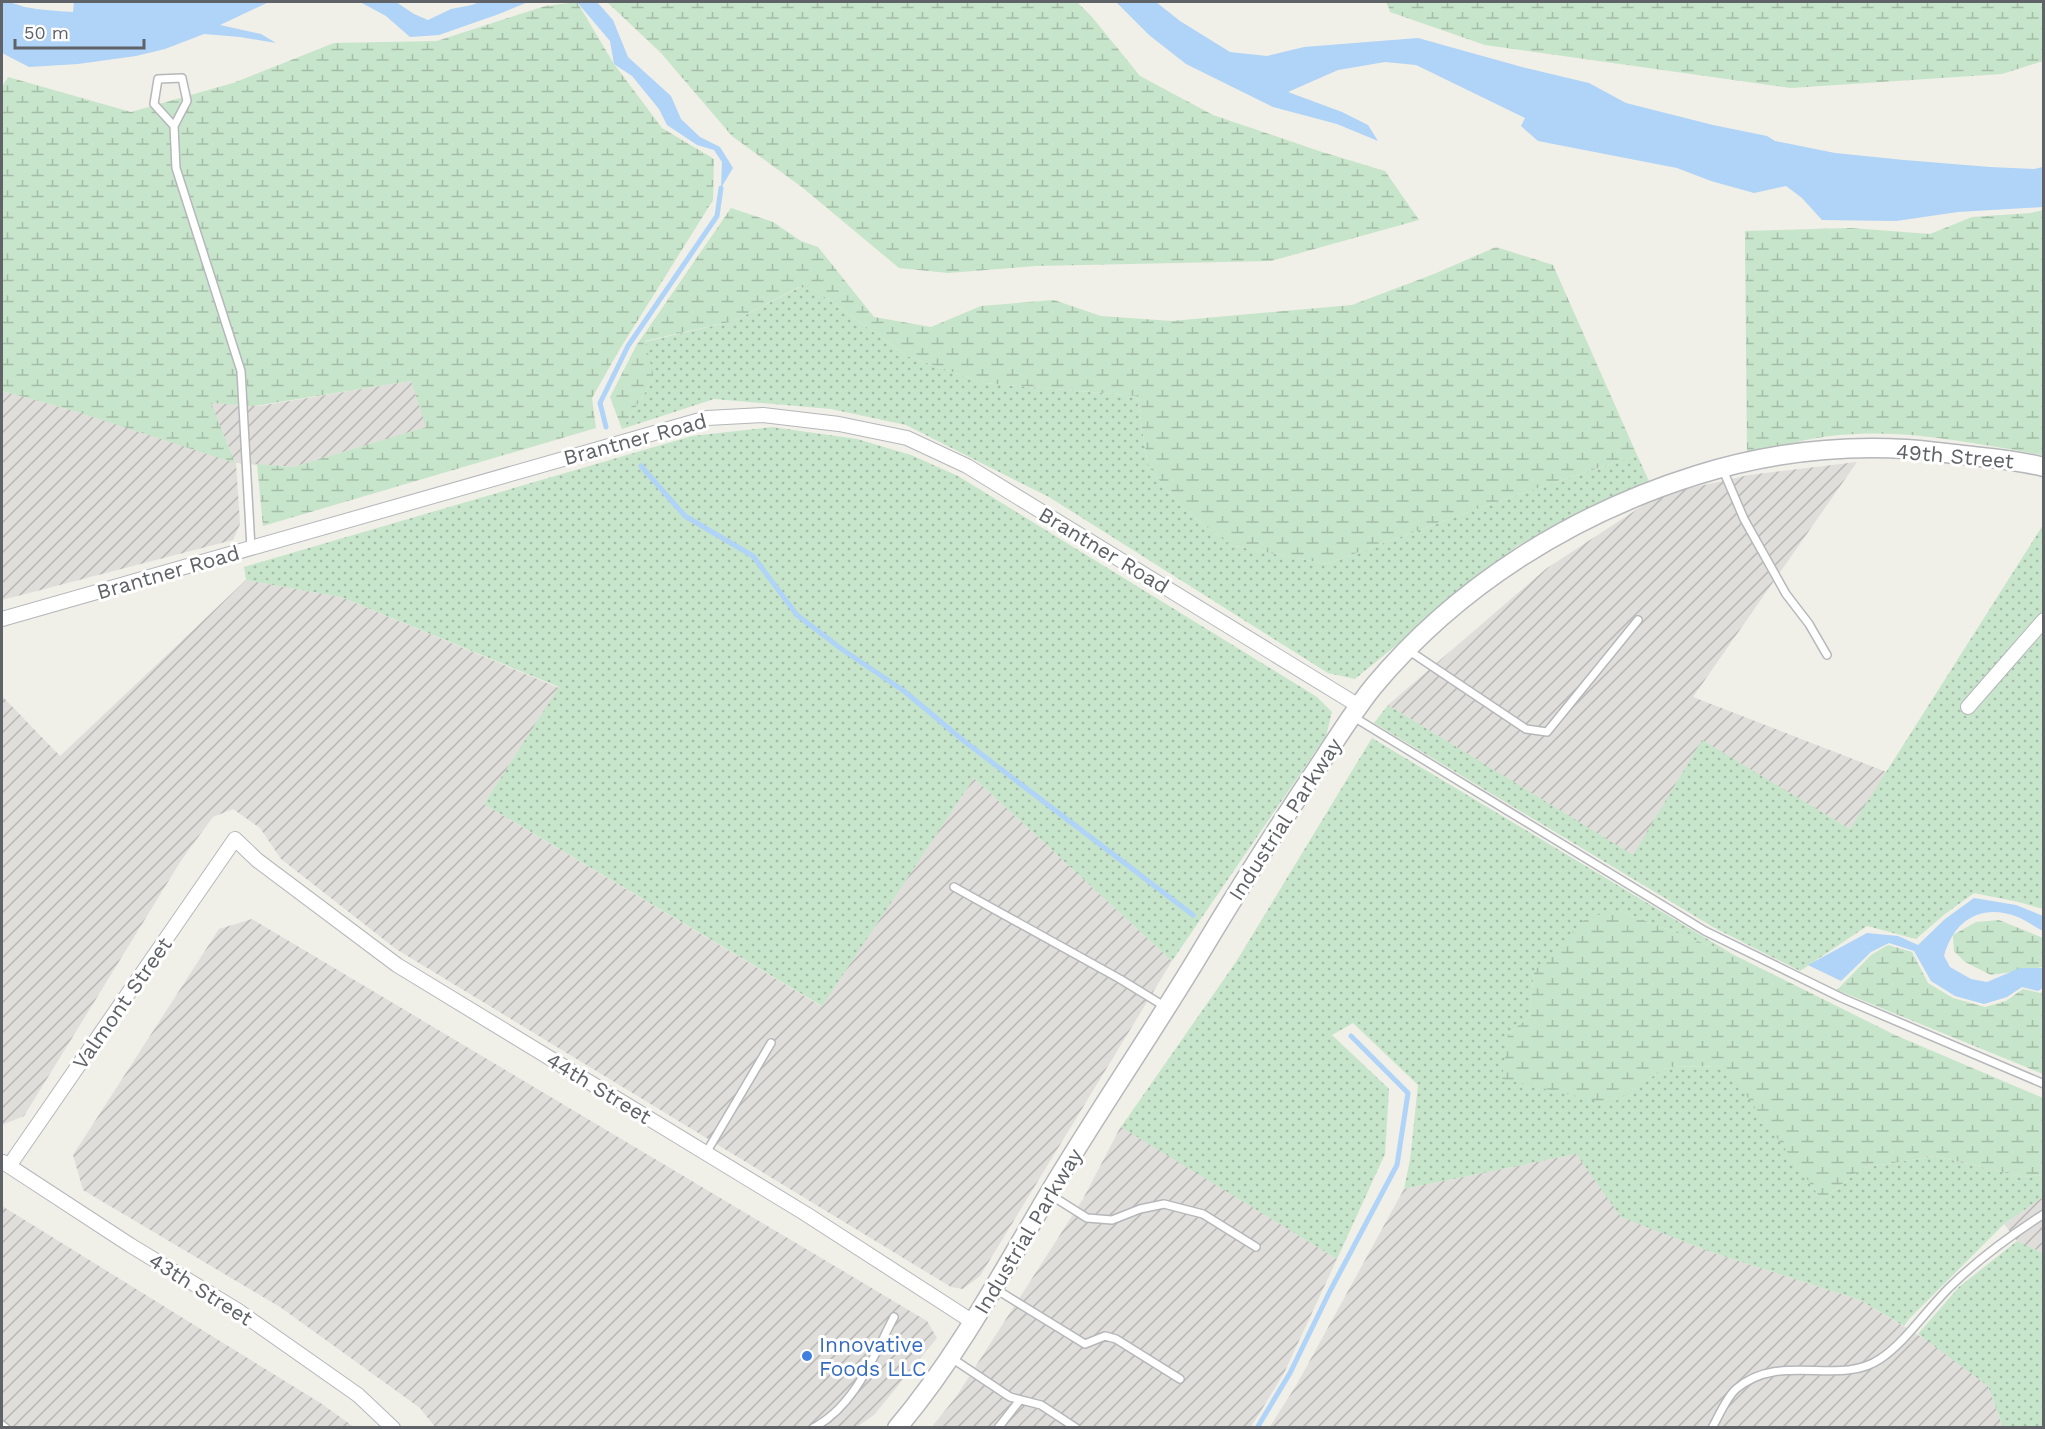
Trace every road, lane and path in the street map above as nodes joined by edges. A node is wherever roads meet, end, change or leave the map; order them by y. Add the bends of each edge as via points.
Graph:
1 (174, 126) junction
2 (1866, 449) joint
3 (1722, 467) junction
4 (2043, 467) edge
5 (251, 548) junction
6 (2, 619) edge
7 (1638, 620) dead end
8 (2043, 620) edge
9 (1408, 650) junction
10 (1827, 655) dead end
11 (1968, 707) dead end
12 (1356, 711) junction
13 (235, 839) joint
14 (954, 887) dead end
15 (1166, 1008) junction
16 (771, 1043) dead end
17 (2043, 1084) edge
18 (706, 1153) junction
19 (5, 1164) edge
20 (1049, 1194) junction
21 (2043, 1214) edge
22 (1256, 1247) dead end
23 (994, 1288) junction
24 (894, 1317) dead end
25 (973, 1322) junction
26 (950, 1357) junction
27 (1180, 1378) dead end
28 (1020, 1400) junction
29 (828, 1424) edge
30 (2, 1425) edge
31 (6, 1428) edge
32 (393, 1428) edge
33 (813, 1428) edge
34 (897, 1428) edge
35 (998, 1428) edge
36 (1076, 1428) edge
37 (1712, 1428) edge

1 - 1 lane via 187,101 182,78 158,79 154,104
1 - 5 lane via 176,168 241,371
2 - 3 street, Industrial Parkway via 1790,453
2 - 4 street, 49th Street via 1905,449
3 - 9 street, Industrial Parkway via 1662,486 1549,538 1454,605
3 - 10 lane via 1744,519 1786,594
5 - 6 street, Brantner Road
5 - 12 street, Brantner Road via 707,418 763,415 839,424 907,438 967,466
7 - 9 lane via 1547,732 1526,729
8 - 11 street
9 - 12 street, Industrial Parkway
12 - 15 street, Industrial Parkway via 1264,847
12 - 17 lane via 1705,931 1842,998
13 - 18 street, 44th Street via 257,860 397,965
13 - 19 street, Valmont Street
14 - 15 lane
15 - 20 street, Industrial Parkway
16 - 18 lane
18 - 25 street, 44th Street
19 - 32 street, 43th Street via 237,1310 358,1395
20 - 22 lane via 1087,1218 1112,1220 1164,1204 1203,1214
20 - 23 street, Industrial Parkway
21 - 37 lane via 1998,1244 1952,1284 1881,1359 1853,1369 1774,1371 1757,1376 1735,1390
23 - 25 street, Industrial Parkway
23 - 27 lane via 1085,1344 1105,1336 1116,1338
24 - 29 lane via 851,1395
25 - 26 street, Industrial Parkway
26 - 28 lane
26 - 34 street, Industrial Parkway
28 - 35 lane
28 - 36 lane via 1041,1405
29 - 33 lane
30 - 31 lane

